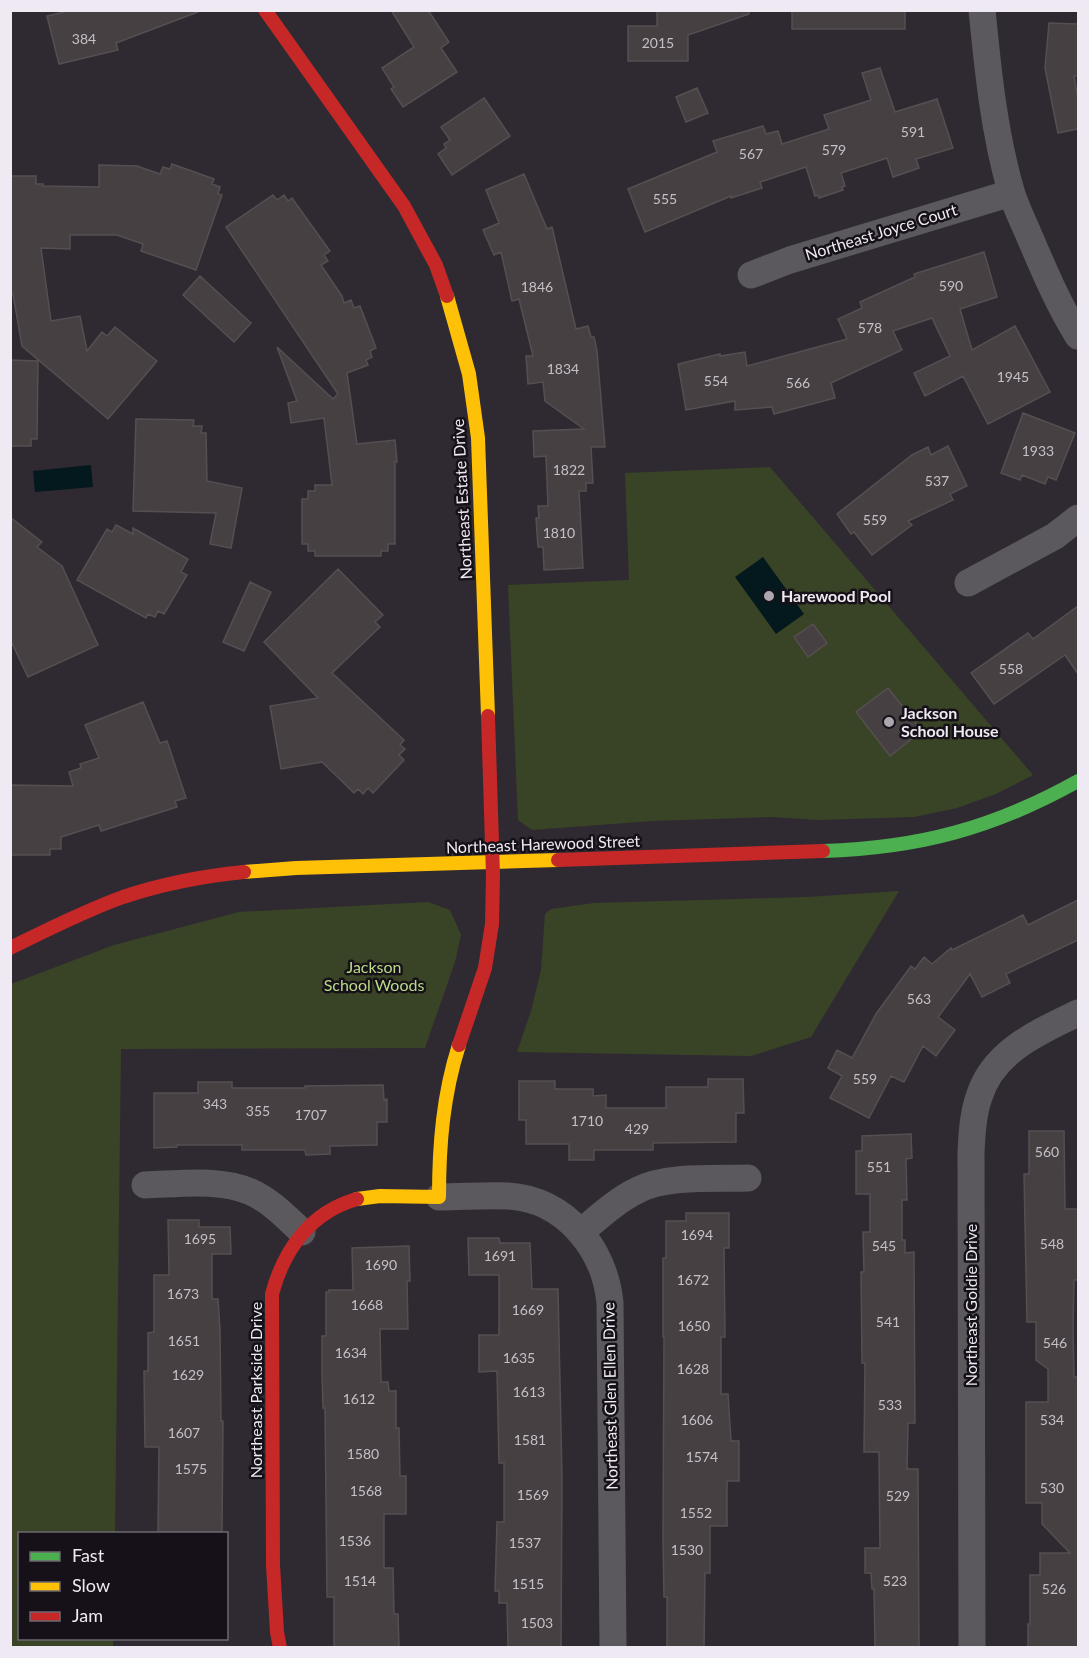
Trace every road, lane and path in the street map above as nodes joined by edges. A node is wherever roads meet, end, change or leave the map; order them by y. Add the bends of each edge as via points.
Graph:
1 (265, 10) edge
2 (982, 10) edge
3 (1011, 193) junction
4 (751, 275) dead end
5 (1078, 336) edge
6 (1078, 518) edge
7 (968, 583) dead end
8 (1078, 781) edge
9 (492, 863) junction
10 (10, 948) edge
11 (1078, 1013) edge
12 (748, 1178) dead end
13 (145, 1185) dead end
14 (439, 1197) junction
15 (302, 1232) junction
16 (581, 1232) junction
17 (280, 1647) edge
18 (612, 1647) edge
19 (972, 1647) edge

1 - 9 street, Northeast Estate Drive via 404,206 436,265 457,328 469,374 478,438
2 - 3 street via 988,81
3 - 4 street, Northeast Joyce Court
3 - 5 street via 1040,263
6 - 7 street via 1055,536
8 - 9 street, Northeast Harewood Street via 1005,818 948,837 902,845
9 - 10 street, Northeast Harewood Street via 219,874 125,896
9 - 14 street via 488,954 452,1068 442,1117
11 - 19 street, Northeast Goldie Drive via 1029,1037 1003,1058 979,1096 974,1117 970,1152
12 - 16 street via 655,1183 626,1197
13 - 15 street via 225,1185 251,1192
14 - 15 street, Northeast Parkside Drive via 352,1200 325,1213
14 - 16 street, Northeast Glen Ellen Drive via 510,1196 530,1200 557,1213
15 - 17 street, Northeast Parkside Drive via 284,1256 272,1294 273,1565
16 - 18 street, Northeast Glen Ellen Drive via 602,1265 610,1303

